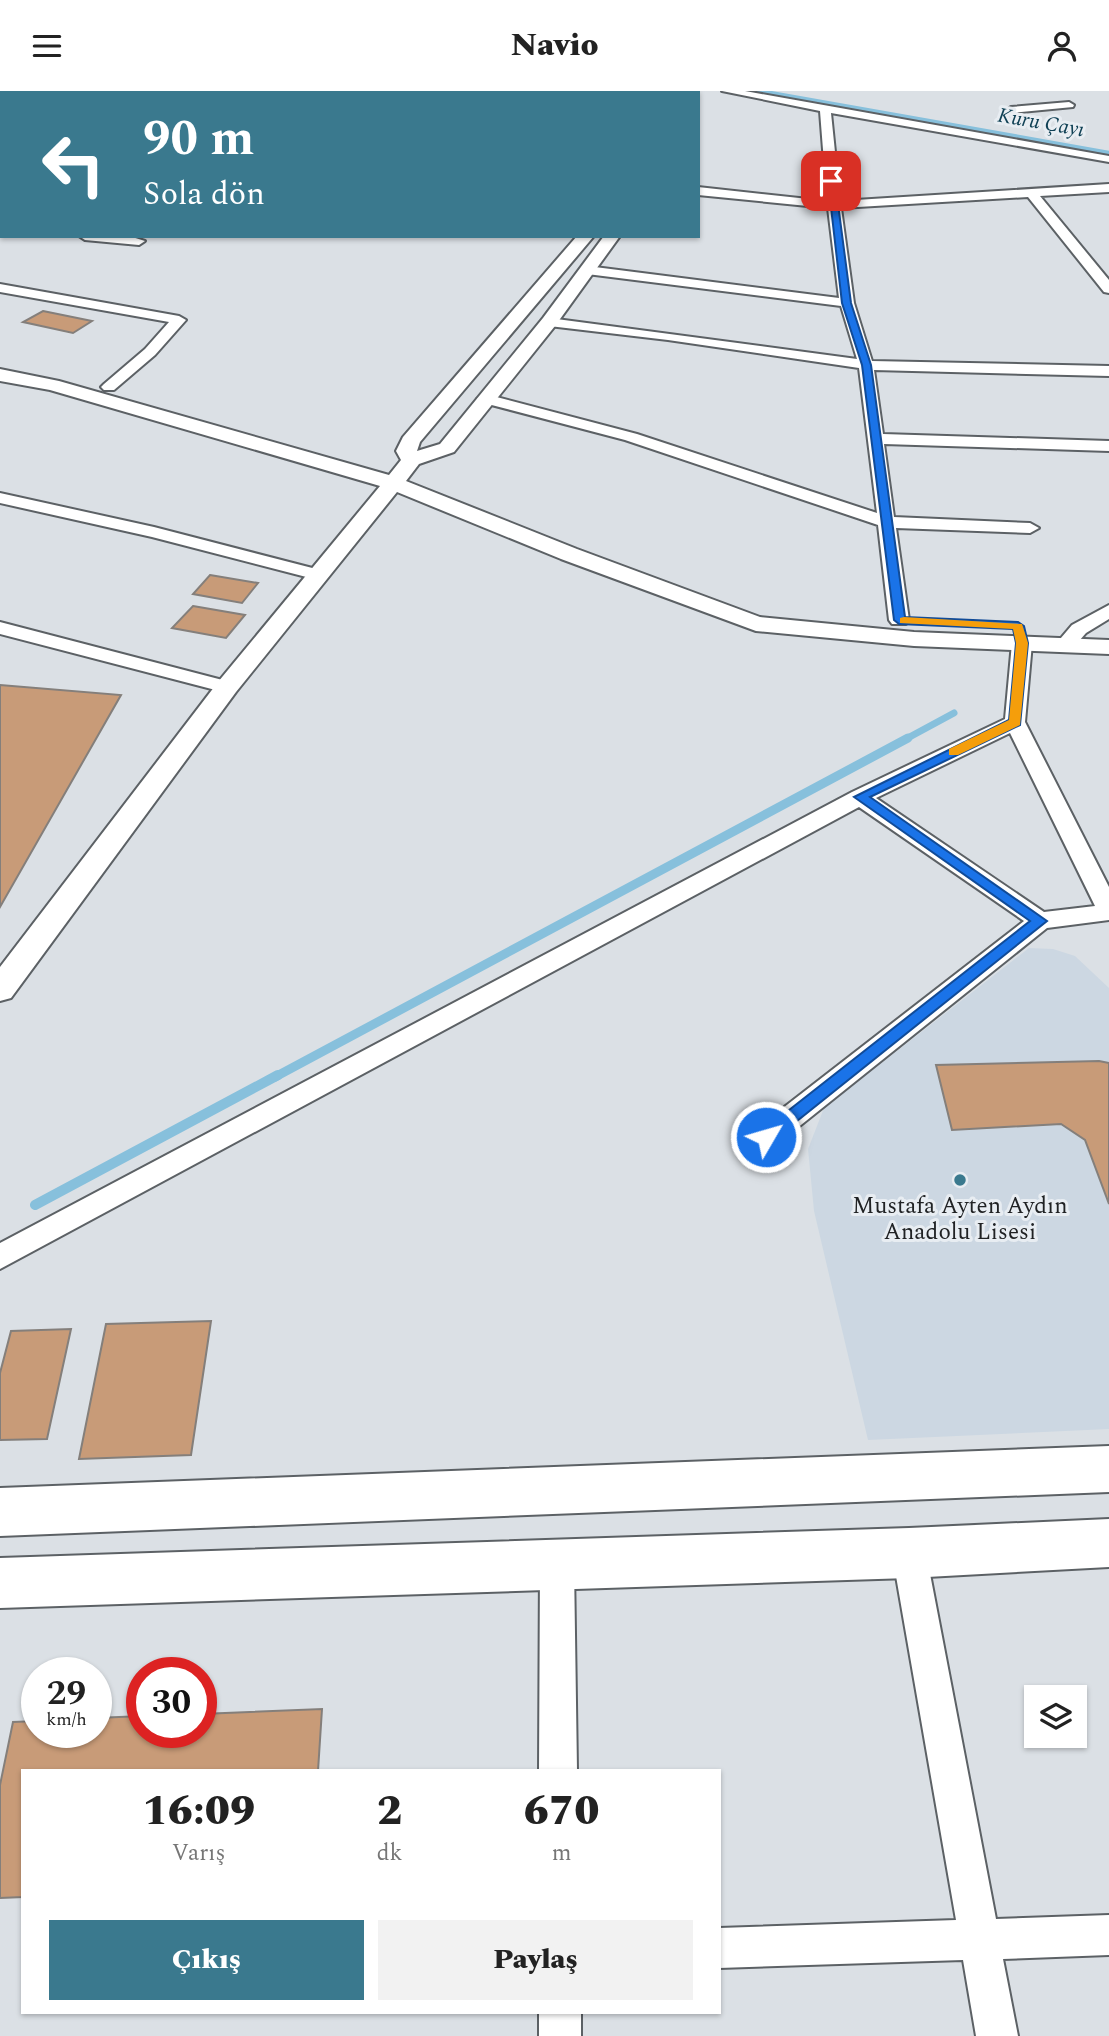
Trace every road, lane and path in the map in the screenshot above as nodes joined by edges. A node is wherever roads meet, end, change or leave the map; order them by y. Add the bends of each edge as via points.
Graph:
1 (727, 91) edge
2 (793, 91) edge
3 (1069, 105) dead end
4 (825, 108) junction
5 (1011, 110) dead end
6 (1109, 146) edge
7 (1109, 159) edge
8 (1109, 188) edge
9 (700, 191) edge
10 (1031, 193) junction
11 (834, 205) junction
12 (107, 238) edge
13 (584, 238) edge
14 (610, 238) edge
15 (139, 241) dead end
16 (587, 269) junction
17 (0, 288) edge
18 (1109, 289) edge
19 (847, 303) junction
20 (549, 322) junction
21 (0, 364) edge
22 (866, 365) junction
23 (1109, 371) edge
24 (0, 375) edge
25 (109, 387) junction
26 (485, 399) junction
27 (876, 439) junction
28 (1109, 446) edge
29 (404, 470) junction
30 (0, 498) edge
31 (886, 522) junction
32 (1030, 528) dead end
33 (680, 573) dead end
34 (318, 575) junction
35 (769, 605) dead end
36 (1109, 611) edge
37 (899, 620) junction
38 (0, 628) edge
39 (1109, 629) edge
40 (1020, 635) junction
41 (1072, 637) junction
42 (1109, 647) edge
43 (227, 687) junction
44 (1015, 722) junction
45 (860, 797) junction
46 (1109, 911) edge
47 (1040, 921) junction
48 (0, 990) edge
49 (766, 1137) dead end
50 (0, 1257) edge
51 (1109, 1469) edge
52 (0, 1512) edge
53 (1109, 1543) edge
54 (909, 1553) junction
55 (557, 1565) junction
56 (0, 1583) edge
57 (558, 1769) edge
58 (1109, 1935) edge
59 (979, 1939) junction
60 (721, 1948) edge
61 (560, 2014) edge
62 (560, 2036) edge
63 (997, 2036) edge

1 - 4 street
2 - 6 street
3 - 5 street
4 - 7 street
4 - 11 street
8 - 10 street
9 - 11 street
10 - 11 street
10 - 18 street
11 - 19 street
12 - 15 street
13 - 29 street via 410,441
14 - 16 street
16 - 19 street
16 - 20 street
17 - 25 street via 178,320
19 - 22 street
20 - 22 street
20 - 26 street
21 - 25 street
22 - 23 street
22 - 27 street
24 - 29 street
25 - 29 street via 245,421
26 - 29 street via 447,448
26 - 31 street via 631,437
27 - 28 street
27 - 31 street
29 - 33 street
29 - 34 street
29 - 40 street via 569,554 756,624 914,639
30 - 34 street
31 - 32 street
31 - 37 street
34 - 43 street
35 - 37 street via 830,616
36 - 41 street
37 - 40 street
38 - 43 street
39 - 41 street
40 - 41 street
40 - 44 street
41 - 42 street
43 - 48 street
44 - 45 street
44 - 46 street
45 - 47 street
45 - 50 street
46 - 47 street
47 - 49 street
51 - 52 main road
53 - 54 main road
54 - 55 main road
54 - 59 street
55 - 56 main road
55 - 57 street
58 - 59 street
59 - 60 street
59 - 63 street
61 - 62 street

